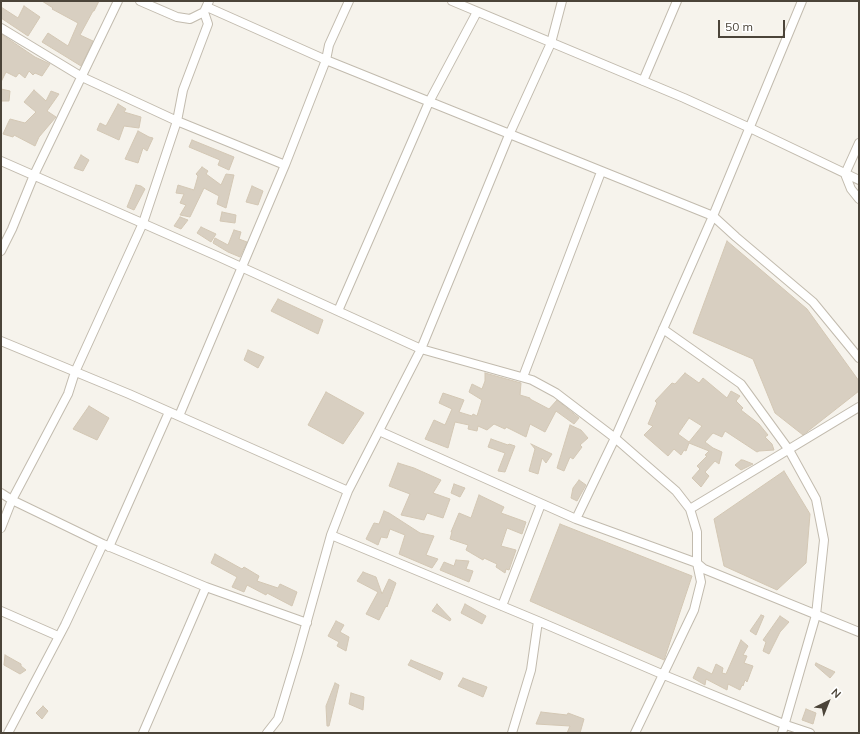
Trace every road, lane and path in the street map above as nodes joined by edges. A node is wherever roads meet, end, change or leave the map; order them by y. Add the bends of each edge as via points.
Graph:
1 (118, 1) edge
2 (140, 1) edge
3 (349, 1) edge
4 (452, 1) edge
5 (562, 1) edge
6 (677, 1) edge
7 (802, 1) edge
8 (468, 4) edge
9 (207, 6) edge
10 (478, 12) junction
11 (1, 28) edge
12 (551, 42) junction
13 (326, 60) junction
14 (82, 77) junction
15 (643, 81) junction
16 (429, 102) junction
17 (178, 121) junction
18 (750, 128) junction
19 (509, 135) junction
20 (859, 143) edge
21 (1, 161) edge
22 (285, 165) junction
23 (601, 172) junction
24 (845, 174) junction
25 (34, 175) junction
26 (859, 180) edge
27 (859, 199) edge
28 (713, 216) junction
29 (143, 223) junction
30 (1, 251) edge
31 (242, 268) junction
32 (338, 311) junction
33 (663, 329) junction
34 (1, 341) edge
35 (421, 349) junction
36 (859, 358) edge
37 (75, 372) junction
38 (523, 377) junction
39 (859, 407) edge
40 (169, 412) junction
41 (179, 416) junction
42 (379, 431) junction
43 (615, 438) junction
44 (789, 450) junction
45 (348, 491) junction
46 (1, 493) edge
47 (12, 500) junction
48 (541, 504) junction
49 (690, 509) junction
50 (576, 519) junction
51 (1, 528) edge
52 (331, 536) junction
53 (106, 545) junction
54 (697, 563) junction
55 (206, 587) junction
56 (502, 606) junction
57 (1, 611) edge
58 (816, 615) junction
59 (538, 621) junction
60 (306, 623) junction
61 (859, 632) edge
62 (58, 636) junction
63 (664, 675) junction
64 (786, 724) junction
65 (8, 733) edge
66 (143, 733) edge
67 (267, 733) edge
68 (512, 733) edge
69 (635, 733) edge
70 (782, 733) edge
71 (810, 733) edge

1 - 14 street
2 - 9 street via 176,17 190,19
3 - 13 street via 329,45
4 - 8 street
5 - 12 street
6 - 15 street
7 - 18 street
8 - 10 street
9 - 13 street
9 - 17 street via 208,24 183,90
10 - 12 street
10 - 16 street
11 - 14 street
12 - 15 street
12 - 19 street
13 - 16 street
13 - 22 street
14 - 17 street
14 - 25 street
15 - 18 street
16 - 19 street
16 - 32 street
17 - 22 street
17 - 29 street
18 - 24 street
18 - 28 street
19 - 23 street
19 - 35 street
20 - 24 street
21 - 25 street
22 - 31 street
23 - 28 street
23 - 38 street
24 - 26 street
24 - 27 street via 851,189
25 - 29 street
25 - 30 street
28 - 33 street
28 - 36 street via 813,302
29 - 31 street
29 - 37 street
31 - 32 street
31 - 41 street
32 - 35 street
33 - 43 street
33 - 44 street via 740,384
34 - 37 street
35 - 38 street
35 - 42 street
37 - 40 street
37 - 47 street via 68,394
38 - 43 street via 556,392
39 - 44 street
40 - 41 street
40 - 53 street
41 - 45 street
42 - 45 street
42 - 48 street
43 - 49 street via 676,491
43 - 50 street
44 - 49 street
44 - 58 street via 816,499 824,540
45 - 52 street
46 - 47 street
47 - 51 street
47 - 53 street
48 - 50 street
48 - 56 street
49 - 54 street via 697,532
50 - 54 street
52 - 56 street
52 - 60 street
53 - 55 street
53 - 62 street
54 - 58 street via 704,569
54 - 63 street via 701,582 694,610
55 - 60 street
55 - 66 street
56 - 59 street
57 - 62 street
58 - 61 street
58 - 64 street
59 - 63 street
59 - 68 street via 531,670
60 - 67 street via 278,719
62 - 65 street
63 - 64 street
63 - 69 street
64 - 70 street
64 - 71 street

